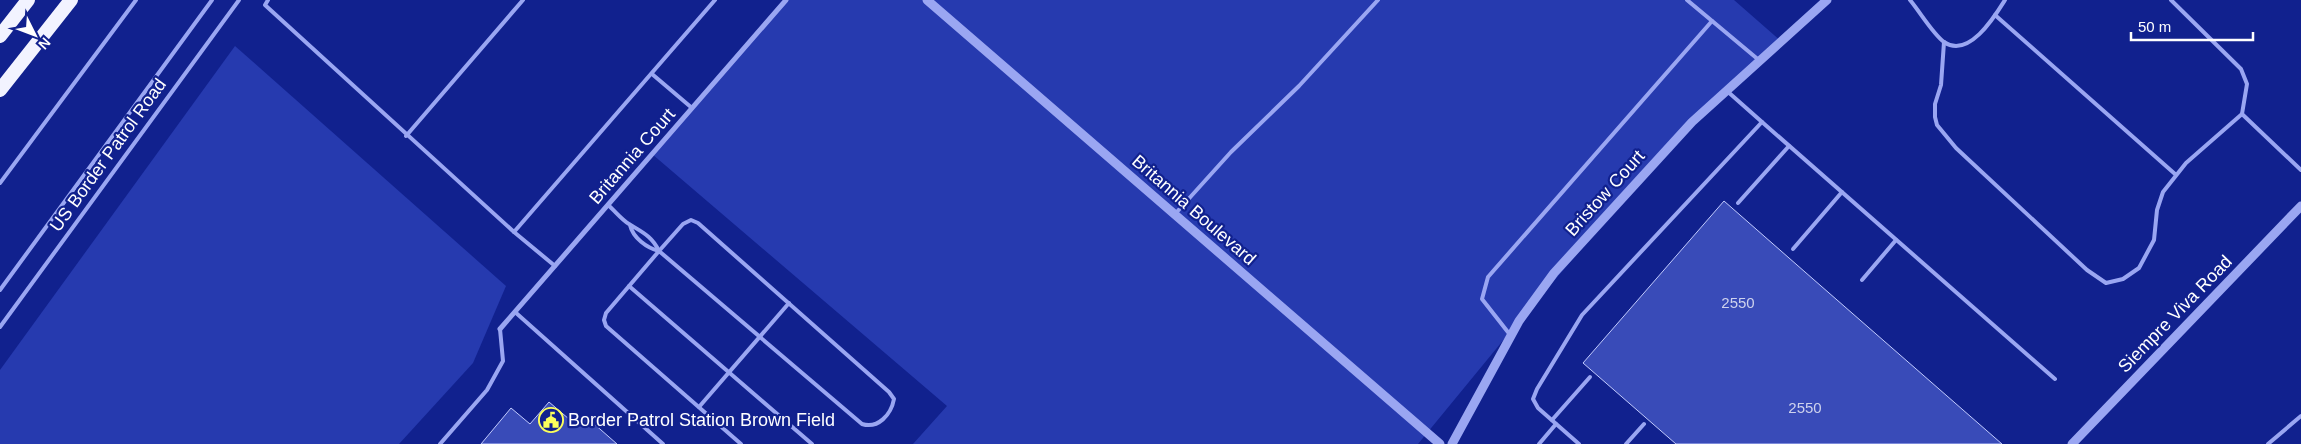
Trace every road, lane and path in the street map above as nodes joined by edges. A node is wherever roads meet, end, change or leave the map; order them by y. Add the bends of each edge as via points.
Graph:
1 (28, 0) edge
2 (71, 0) edge
3 (136, 0) edge
4 (212, 0) edge
5 (239, 0) edge
6 (268, 0) edge
7 (523, 0) edge
8 (715, 0) edge
9 (786, 0) edge
10 (927, 0) edge
11 (1378, 0) edge
12 (1687, 0) edge
13 (1827, 0) edge
14 (1910, 0) edge
15 (2005, 0) edge
16 (2171, 0) edge
17 (1995, 15) junction
18 (1712, 21) junction
19 (0, 36) edge
20 (1944, 42) junction
21 (1760, 61) junction
22 (652, 74) junction
23 (0, 90) edge
24 (1727, 91) junction
25 (692, 108) junction
26 (2242, 114) junction
27 (1762, 122) junction
28 (406, 136) junction
29 (1790, 146) junction
30 (2301, 170) edge
31 (2175, 174) junction
32 (0, 184) edge
33 (1842, 192) junction
34 (1738, 203) dead end
35 (608, 205) junction
36 (2301, 206) edge
37 (1175, 215) junction
38 (630, 225) junction
39 (514, 232) junction
40 (1896, 240) junction
41 (1793, 249) dead end
42 (659, 251) junction
43 (555, 266) junction
44 (1862, 280) dead end
45 (629, 286) junction
46 (0, 290) edge
47 (789, 303) junction
48 (515, 312) junction
49 (0, 327) edge
50 (500, 329) joint
51 (1511, 336) junction
52 (759, 337) junction
53 (728, 372) junction
54 (1590, 377) dead end
55 (2055, 379) dead end
56 (699, 407) junction
57 (2301, 416) edge
58 (1552, 420) junction
59 (1556, 424) junction
60 (1644, 424) dead end
61 (440, 444) edge
62 (663, 444) edge
63 (741, 444) edge
64 (812, 444) edge
65 (1440, 444) edge
66 (1452, 444) edge
67 (1538, 444) edge
68 (1579, 444) edge
69 (1626, 444) edge
70 (2072, 444) edge
71 (2268, 444) edge

1 - 19 highway
2 - 23 highway
3 - 32 lane
4 - 46 lane
5 - 49 lane, US Border Patrol Road
6 - 28 lane via 265,5
7 - 28 lane
8 - 22 lane
9 - 25 street, Britannia Court
10 - 37 street, Britannia Boulevard
11 - 37 lane via 1299,86 1231,152
12 - 18 lane
13 - 21 street, Bristow Court
14 - 20 lane
15 - 17 lane
16 - 26 lane via 2241,69 2247,84
17 - 20 lane via 1980,35 1967,42 1959,45
17 - 31 lane
18 - 21 lane
18 - 51 lane via 1488,277 1482,300
20 - 31 lane via 1941,85 1935,104 1938,125 1956,148 2087,270 2106,283 2139,268 2154,240 2157,210 2163,192
21 - 24 street, Bristow Court
22 - 25 lane
22 - 39 lane
24 - 27 lane
24 - 51 street, Bristow Court via 1692,122 1554,273
25 - 35 street, Britannia Court
26 - 30 lane
26 - 31 lane
27 - 29 lane
27 - 58 lane via 1582,315 1533,399
28 - 39 lane
29 - 33 lane
29 - 34 lane
33 - 40 lane
33 - 41 lane
35 - 38 lane
35 - 43 street, Britannia Court
36 - 70 street, Siempre Viva Road
37 - 65 street, Britannia Boulevard
38 - 42 lane via 636,226 655,243
38 - 42 lane via 632,232 650,249
39 - 43 lane
40 - 44 lane
40 - 55 lane
42 - 45 lane
42 - 47 lane via 683,224 691,220
42 - 52 lane
43 - 48 street, Britannia Court
45 - 53 lane
45 - 56 lane via 606,313 606,326
47 - 52 lane
47 - 52 lane via 889,392 894,400 892,406 877,425 862,424
48 - 50 street, Britannia Court
48 - 62 lane
50 - 61 lane via 503,361 487,390
51 - 66 street, Bristow Court
52 - 53 lane
53 - 56 lane
53 - 64 lane
54 - 58 lane
56 - 63 lane
57 - 71 lane
58 - 59 lane
59 - 67 lane
59 - 68 lane
60 - 69 lane

